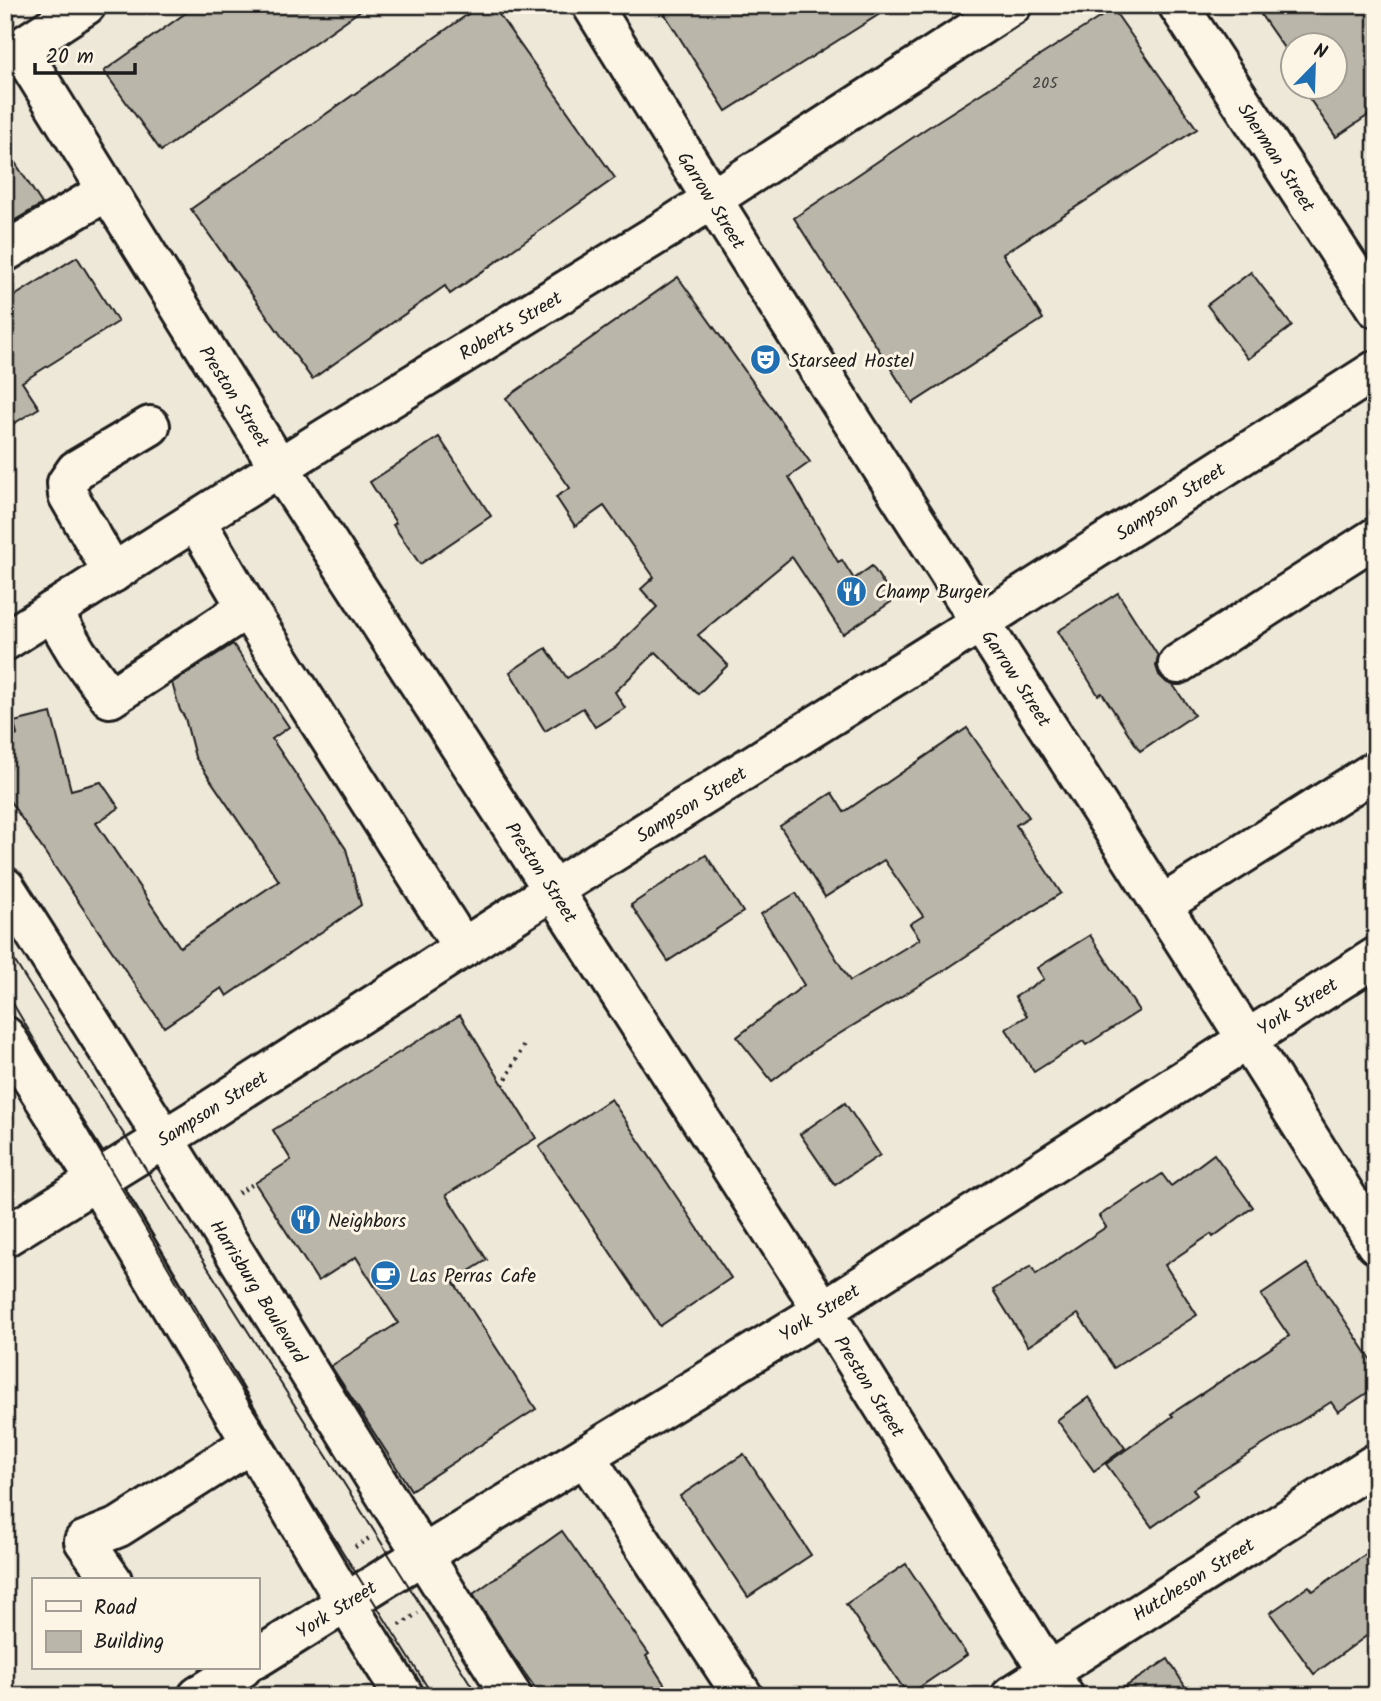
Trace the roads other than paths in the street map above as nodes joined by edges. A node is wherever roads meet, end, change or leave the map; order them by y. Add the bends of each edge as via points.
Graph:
1 (86, 5) edge
2 (592, 5) edge
3 (1012, 5) edge
4 (1178, 5) edge
5 (13, 54) edge
6 (107, 191) junction
7 (711, 201) junction
8 (5, 252) edge
9 (1376, 308) edge
10 (1376, 370) edge
11 (150, 426) dead end
12 (279, 467) junction
13 (196, 521) junction
14 (1376, 537) edge
15 (113, 573) junction
16 (247, 608) junction
17 (52, 611) junction
18 (981, 622) junction
19 (5, 641) edge
20 (1178, 664) dead end
21 (1376, 770) edge
22 (5, 887) edge
23 (553, 890) junction
24 (1162, 905) junction
25 (463, 948) junction
26 (1376, 957) edge
27 (5, 1037) edge
28 (1247, 1038) junction
29 (166, 1139) junction
30 (96, 1180) junction
31 (5, 1237) edge
32 (1376, 1244) edge
33 (822, 1311) junction
34 (251, 1443) junction
35 (585, 1456) junction
36 (1376, 1463) edge
37 (423, 1555) junction
38 (111, 1578) edge
39 (346, 1603) junction
40 (259, 1657) edge
41 (239, 1670) edge
42 (1056, 1683) edge
43 (198, 1696) edge
44 (404, 1696) edge
45 (512, 1696) edge
46 (743, 1696) edge
47 (1011, 1696) edge

1 - 5 street
2 - 7 street, Garrow Street
3 - 7 street, Roberts Street
4 - 9 street, Sherman Street
5 - 6 street, Preston Street
6 - 8 street
6 - 12 street, Preston Street
7 - 12 street, Roberts Street
7 - 18 street, Garrow Street
10 - 18 street, Sampson Street
11 - 15 street via 76,470 67,483 68,495
12 - 13 street, Roberts Street
12 - 23 street, Preston Street
13 - 15 street, Roberts Street
13 - 16 street
14 - 20 street
15 - 17 street, Roberts Street
16 - 17 street via 110,698
16 - 25 street
17 - 19 street, Roberts Street
18 - 23 street, Sampson Street
18 - 24 street, Garrow Street
21 - 24 street
22 - 29 street, Harrisburg Boulevard
23 - 25 street, Sampson Street
23 - 33 street, Preston Street
24 - 28 street, Garrow Street
25 - 29 street, Sampson Street
26 - 28 street, York Street
27 - 30 street
28 - 32 street, Garrow Street
28 - 33 street, York Street
29 - 30 street, Sampson Street
29 - 37 street, Harrisburg Boulevard
30 - 31 street, Sampson Street
30 - 34 street
33 - 35 street, York Street
33 - 42 street, Preston Street
34 - 38 street via 119,1527 84,1541
34 - 39 street
35 - 37 street, York Street
35 - 46 street
36 - 42 street, Hutcheson Street
37 - 39 street, York Street
37 - 45 street, Harrisburg Boulevard
39 - 40 street, York Street
39 - 44 street
41 - 43 street
42 - 47 street, Hutcheson Street

